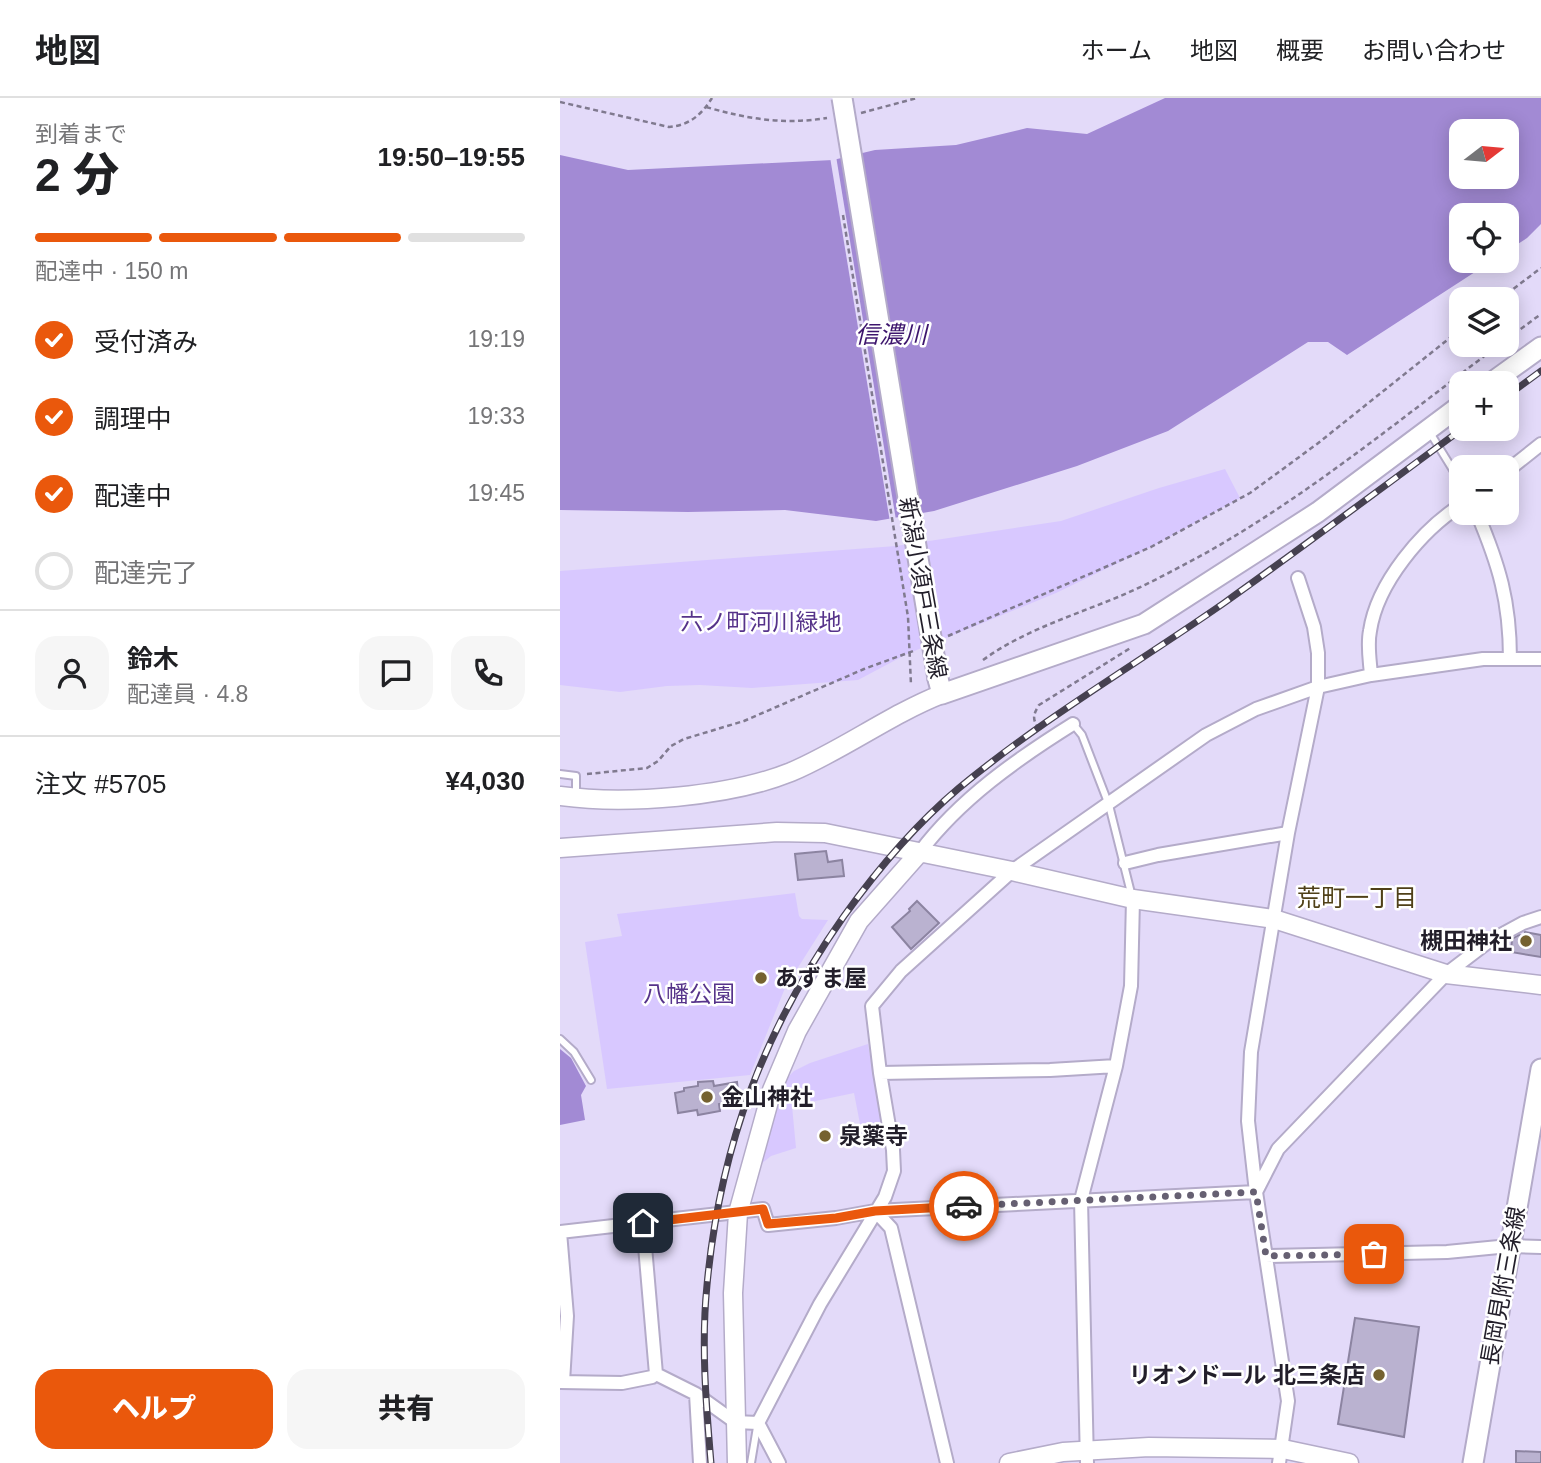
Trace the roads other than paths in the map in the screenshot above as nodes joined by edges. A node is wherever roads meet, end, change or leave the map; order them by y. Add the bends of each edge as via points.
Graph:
1 (842, 98) edge
2 (1541, 347) edge
3 (1508, 371) edge
4 (1449, 414) edge
5 (1428, 429) junction
6 (1541, 444) edge
7 (1519, 461) edge
8 (1449, 463) edge
9 (1449, 512) edge
10 (1481, 525) edge
11 (1298, 578) dead end
12 (1510, 659) junction
13 (1541, 659) edge
14 (1371, 675) junction
15 (940, 686) junction
16 (1318, 687) junction
17 (1073, 724) joint
18 (560, 775) edge
19 (568, 797) edge
20 (1109, 805) junction
21 (1288, 833) junction
22 (560, 848) edge
23 (920, 852) junction
24 (1125, 863) junction
25 (1012, 871) junction
26 (1133, 899) junction
27 (1541, 917) edge
28 (1274, 919) junction
29 (1446, 974) junction
30 (1541, 985) edge
31 (560, 1039) edge
32 (1116, 1066) junction
33 (1541, 1069) edge
34 (880, 1073) junction
35 (590, 1080) dead end
36 (1256, 1192) junction
37 (1081, 1200) junction
38 (875, 1211) junction
39 (738, 1213) junction
40 (643, 1223) junction
41 (560, 1232) edge
42 (1509, 1246) junction
43 (1541, 1247) edge
44 (1266, 1256) junction
45 (656, 1374) junction
46 (561, 1382) edge
47 (696, 1394) junction
48 (735, 1422) junction
49 (758, 1423) junction
50 (1281, 1456) edge
51 (1087, 1457) edge
52 (700, 1463) edge
53 (737, 1463) edge
54 (751, 1463) edge
55 (779, 1463) edge
56 (947, 1463) edge
57 (1009, 1463) edge
58 (1349, 1463) edge
59 (1473, 1463) edge

1 - 15 main road, 新潟小須戸三条線, bridge
2 - 3 main road
4 - 5 main road, 新潟小須戸三条線
5 - 8 lane
5 - 15 main road, 新潟小須戸三条線 via 1318,512 1144,624
6 - 7 street
9 - 14 street via 1416,543 1384,591 1369,632
10 - 12 street via 1506,595
11 - 16 street via 1314,627
12 - 13 street
12 - 14 street
14 - 16 street
15 - 19 street via 881,726 792,771 748,787 643,798
16 - 20 street via 1256,709 1206,735
16 - 21 street
17 - 20 lane via 1082,735
17 - 23 street via 988,784 941,825
18 - 19 lane via 576,776
20 - 24 lane
20 - 25 street
21 - 24 street
21 - 28 street
22 - 23 street via 790,832 858,838
23 - 25 street
23 - 39 street via 859,921 797,1031 772,1090
24 - 26 lane
25 - 26 street
25 - 34 street via 901,971 872,1006
26 - 28 street
26 - 32 street via 1130,986
27 - 29 street via 1488,942
28 - 29 street
28 - 36 street via 1251,1052 1248,1121
29 - 30 street
29 - 36 street via 1278,1149
31 - 35 lane via 574,1052
32 - 34 street
32 - 37 street
33 - 42 main road, 長岡見附三条線
34 - 38 street via 894,1171
36 - 37 street
36 - 44 street
37 - 38 street
37 - 51 street
38 - 39 street via 768,1224 763,1209
38 - 49 street
38 - 56 street via 891,1228
39 - 40 street
39 - 48 street via 733,1293
40 - 41 street
40 - 45 street
41 - 46 street via 567,1316
42 - 43 street
42 - 44 street
42 - 59 main road, 長岡見附三条線
44 - 50 street via 1288,1401
45 - 46 street via 622,1383
45 - 47 street
47 - 48 street
47 - 52 street
48 - 49 street
48 - 53 street
49 - 54 lane
49 - 55 street
50 - 51 street via 1149,1447
50 - 58 street
51 - 57 street via 1063,1452

